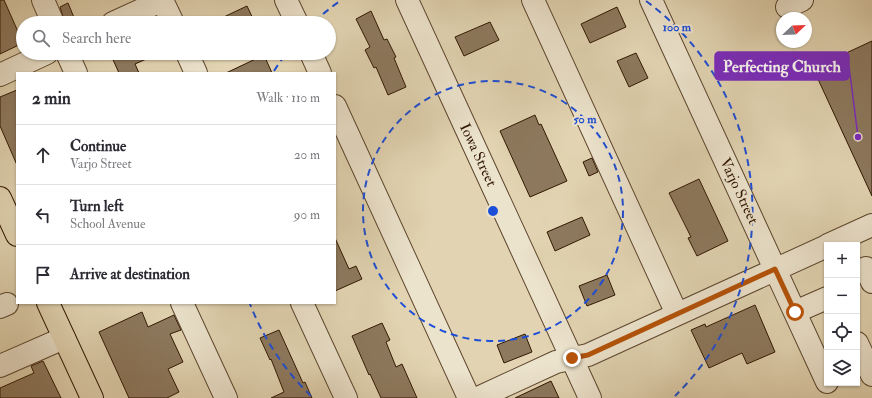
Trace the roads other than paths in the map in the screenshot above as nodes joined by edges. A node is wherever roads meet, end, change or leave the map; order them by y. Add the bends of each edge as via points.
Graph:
1 (43, 0) edge
2 (163, 0) edge
3 (286, 0) edge
4 (407, 0) edge
5 (532, 0) edge
6 (651, 0) edge
7 (50, 16) edge
8 (128, 16) edge
9 (170, 16) edge
10 (294, 16) edge
11 (32, 60) edge
12 (70, 60) edge
13 (190, 60) edge
14 (314, 60) edge
15 (76, 72) edge
16 (196, 72) edge
17 (320, 72) edge
18 (0, 75) edge
19 (336, 108) edge
20 (0, 198) edge
21 (872, 225) edge
22 (16, 233) edge
23 (835, 242) edge
24 (824, 247) edge
25 (775, 269) junction
26 (860, 271) edge
27 (872, 282) edge
28 (824, 299) edge
29 (48, 304) edge
30 (182, 304) edge
31 (302, 304) edge
32 (795, 312) junction
33 (677, 314) junction
34 (64, 338) junction
35 (860, 349) edge
36 (572, 358) junction
37 (0, 366) edge
38 (872, 375) edge
39 (824, 376) edge
40 (828, 386) edge
41 (92, 398) edge
42 (226, 398) edge
43 (346, 398) edge
44 (469, 398) edge
45 (478, 398) edge
46 (590, 398) edge
47 (834, 398) edge

1 - 7 street
2 - 8 street
2 - 9 street
3 - 10 street
4 - 36 street, Iowa Street
5 - 33 street
6 - 25 street, Varjo Street
11 - 18 street
12 - 15 street
13 - 16 street
14 - 17 street
19 - 44 street
20 - 22 main road
21 - 23 street
24 - 25 street
25 - 32 street, Varjo Street
25 - 33 street
26 - 27 street via 866,268
28 - 32 street
29 - 34 main road
30 - 42 street
31 - 43 street
32 - 39 street, Varjo Street
33 - 36 street via 588,355
34 - 37 street
34 - 41 main road
35 - 38 street
36 - 45 street via 556,362
36 - 46 street, Iowa Street
40 - 47 street, Varjo Street

